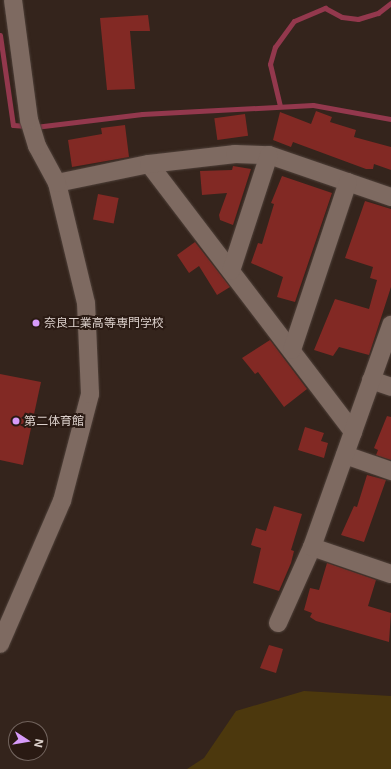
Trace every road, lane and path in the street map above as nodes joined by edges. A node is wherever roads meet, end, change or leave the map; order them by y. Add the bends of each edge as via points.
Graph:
1 (13, 0) edge
2 (269, 155) junction
3 (149, 164) junction
4 (348, 182) junction
5 (56, 183) junction
6 (391, 198) edge
7 (231, 271) junction
8 (391, 325) edge
9 (292, 350) junction
10 (371, 380) junction
11 (391, 387) edge
12 (353, 432) junction
13 (345, 455) junction
14 (391, 470) edge
15 (312, 547) junction
16 (391, 574) edge
17 (278, 623) dead end
18 (0, 644) edge

1 - 5 street via 31,128
2 - 3 street via 236,154
2 - 4 street
2 - 7 street
3 - 5 street
3 - 7 street
4 - 6 street
4 - 9 street
5 - 18 street via 86,303 90,394 62,501
7 - 9 street
8 - 10 street
9 - 12 street
10 - 11 street
10 - 12 street
12 - 13 street
13 - 14 street
13 - 15 street
15 - 16 street
15 - 17 street

